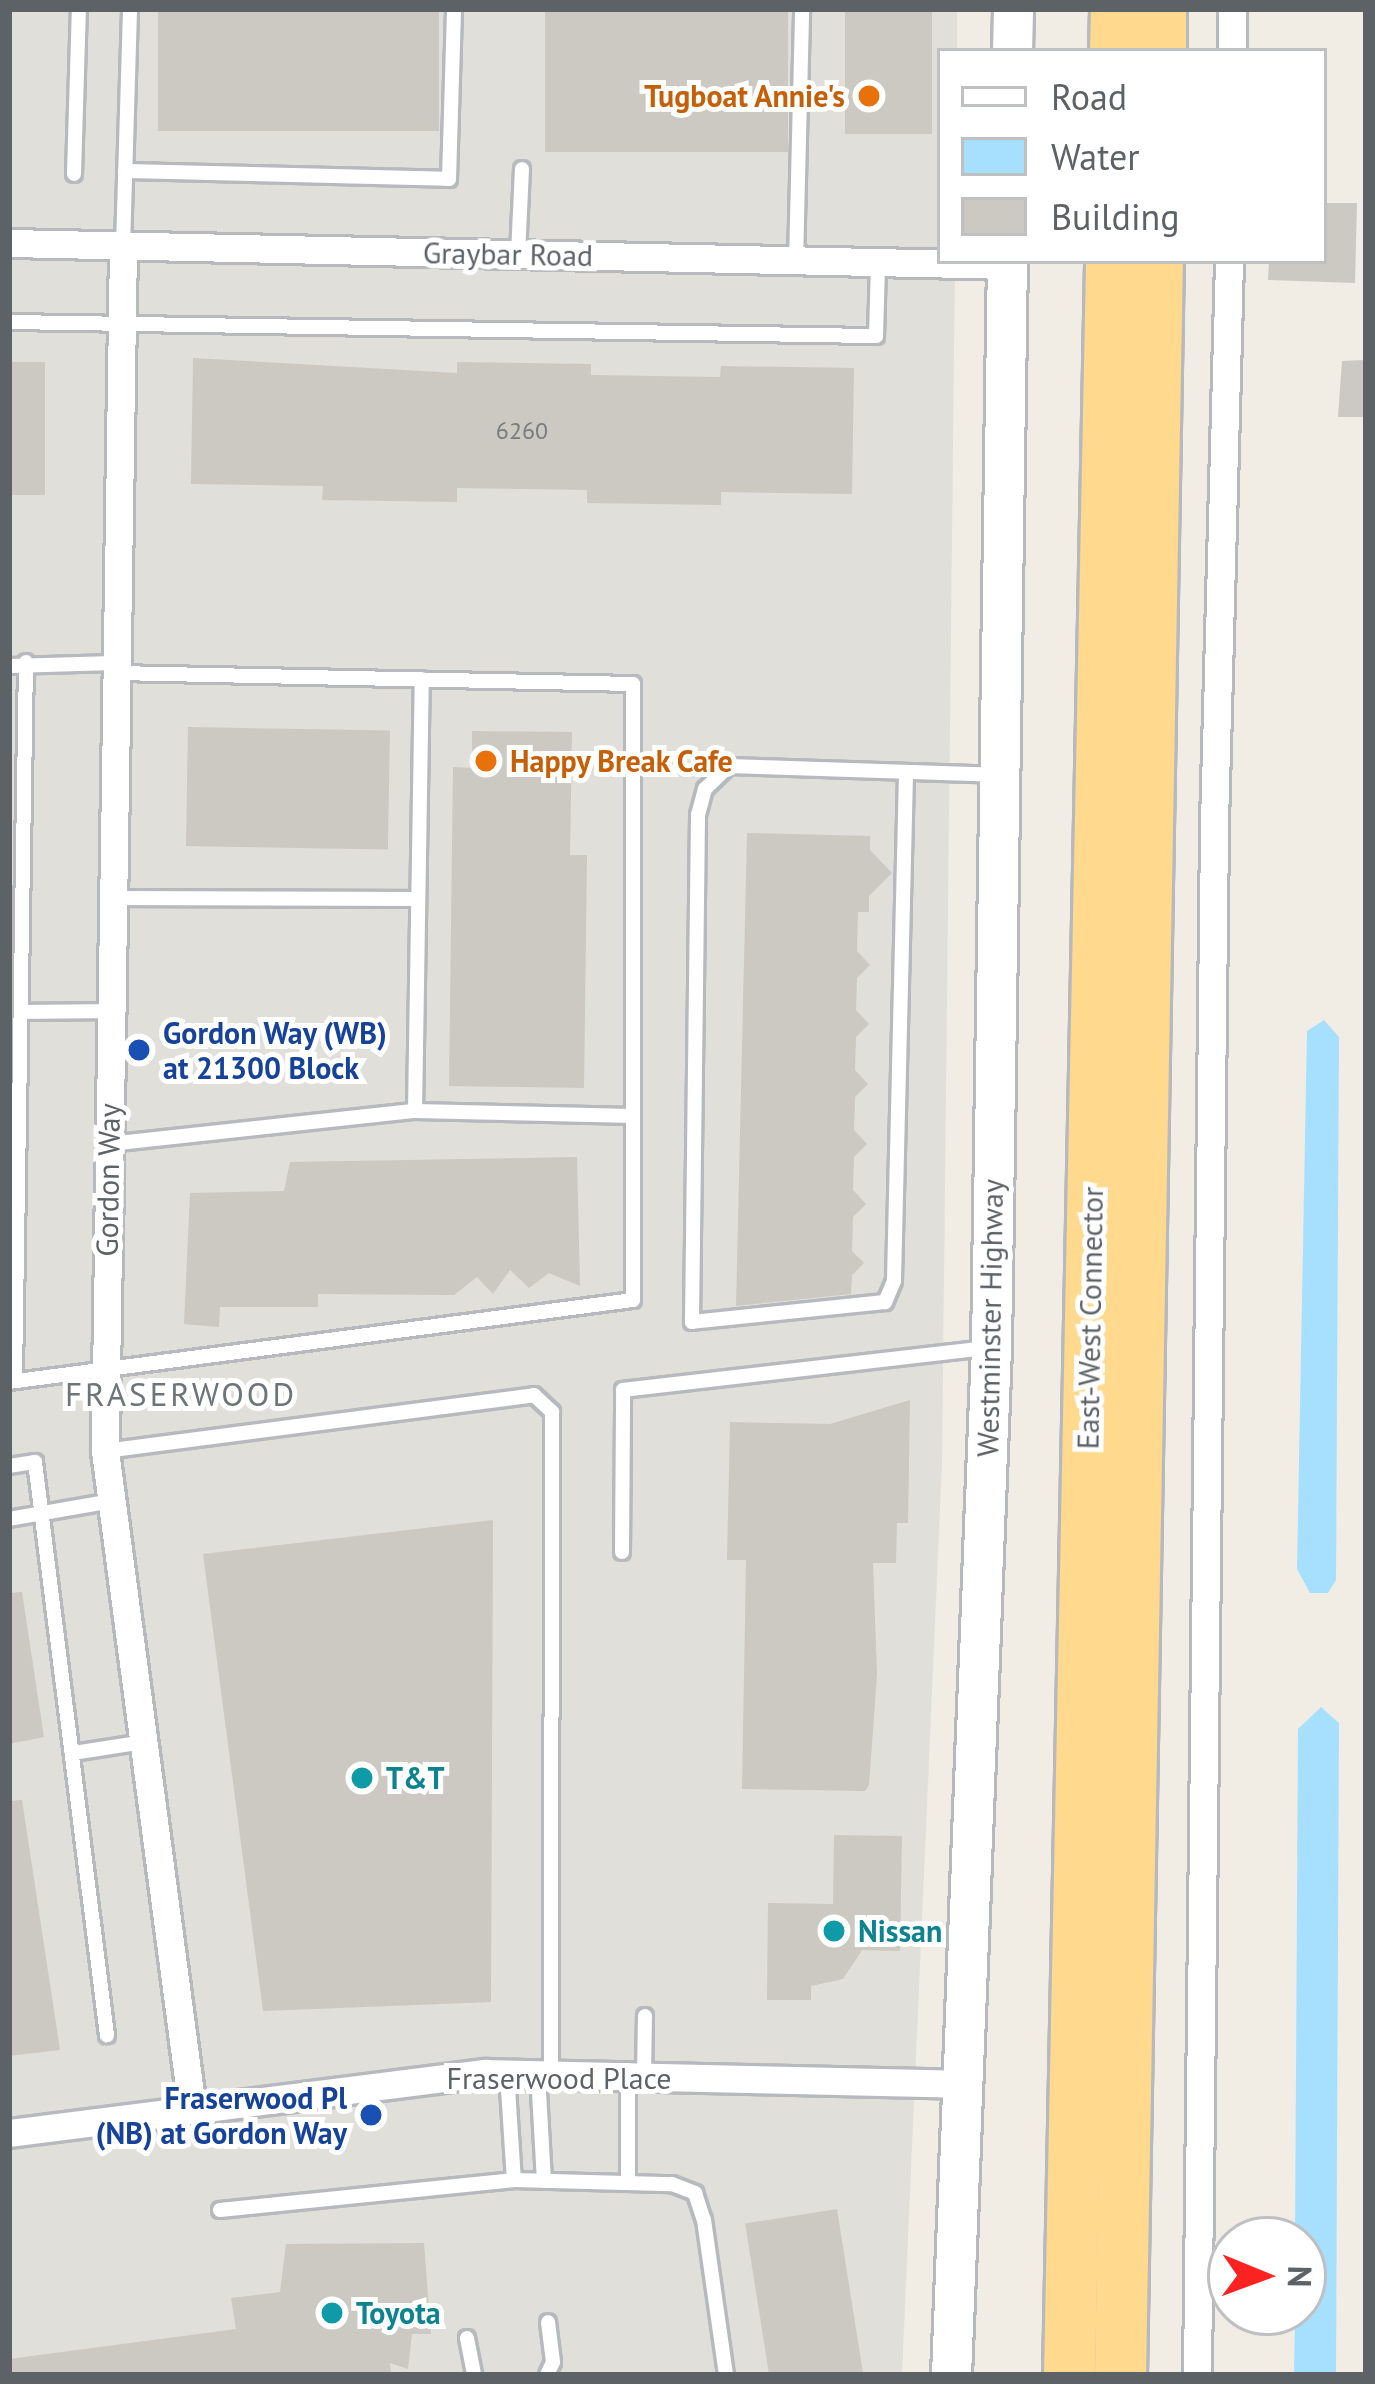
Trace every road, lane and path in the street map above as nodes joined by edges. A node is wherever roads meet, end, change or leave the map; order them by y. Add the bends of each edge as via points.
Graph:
1 (79, 9) edge
2 (130, 9) edge
3 (454, 9) edge
4 (802, 9) edge
5 (1013, 9) edge
6 (1116, 9) edge
7 (1160, 9) edge
8 (1232, 9) edge
9 (1012, 48) edge
10 (1115, 48) edge
11 (1160, 48) edge
12 (1232, 48) edge
13 (522, 169) dead end
14 (124, 171) junction
15 (74, 174) dead end
16 (9, 243) edge
17 (123, 245) junction
18 (518, 254) junction
19 (796, 261) junction
20 (878, 262) junction
21 (937, 262) edge
22 (1007, 264) edge
23 (1111, 264) edge
24 (1157, 264) edge
25 (1229, 264) edge
26 (9, 322) edge
27 (122, 325) junction
28 (26, 662) junction
29 (9, 665) edge
30 (116, 668) junction
31 (422, 679) junction
32 (906, 774) junction
33 (1000, 775) junction
34 (112, 898) junction
35 (418, 899) junction
36 (15, 982) edge
37 (110, 1011) junction
38 (22, 1012) junction
39 (15, 1065) edge
40 (415, 1111) junction
41 (632, 1116) junction
42 (109, 1144) junction
43 (991, 1348) junction
44 (105, 1375) junction
45 (12, 1379) edge
46 (106, 1451) junction
47 (9, 1466) edge
48 (112, 1501) junction
49 (42, 1514) junction
50 (9, 1519) edge
51 (622, 1552) dead end
52 (144, 1742) junction
53 (73, 1753) junction
54 (645, 2015) dead end
55 (107, 2035) dead end
56 (507, 2074) junction
57 (544, 2074) junction
58 (636, 2076) junction
59 (968, 2084) junction
60 (1074, 2104) junction
61 (192, 2108) junction
62 (9, 2133) edge
63 (514, 2180) junction
64 (544, 2181) junction
65 (628, 2181) junction
66 (220, 2210) dead end
67 (548, 2322) dead end
68 (467, 2338) dead end
69 (474, 2375) edge
70 (547, 2375) edge
71 (726, 2375) edge
72 (951, 2375) edge
73 (1035, 2375) edge
74 (1069, 2375) edge
75 (1120, 2375) edge
76 (1196, 2375) edge

1 - 15 lane
2 - 14 lane
3 - 14 lane via 449,179
4 - 19 lane
5 - 9 main road
6 - 10 highway
7 - 11 highway
8 - 12 street
13 - 18 lane
14 - 17 lane
16 - 17 street, Graybar Road
17 - 18 street, Graybar Road
17 - 27 street, Gordon Way
18 - 19 street, Graybar Road
19 - 20 street, Graybar Road
20 - 21 street, Graybar Road
20 - 27 lane via 876,336
22 - 33 main road, Westminster Highway
23 - 60 highway, East-West Connector
24 - 75 highway, East-West Connector
25 - 76 street via 1214,823
26 - 27 lane
27 - 30 street, Gordon Way
28 - 29 lane
28 - 30 lane
28 - 36 lane
30 - 31 lane
30 - 34 street, Gordon Way
31 - 35 lane
31 - 41 lane via 633,684
32 - 32 lane via 729,766 705,789 698,815 692,1322 885,1302 895,1281
32 - 33 lane
33 - 43 main road, Westminster Highway
34 - 35 lane
34 - 37 street, Gordon Way
35 - 40 lane
36 - 38 lane
37 - 38 lane
37 - 42 street, Gordon Way
38 - 39 lane
39 - 45 lane
40 - 41 lane
40 - 42 lane
41 - 44 lane via 633,1300
42 - 44 street, Gordon Way
43 - 51 lane via 623,1390
43 - 59 main road, Westminster Highway
44 - 45 lane
44 - 46 street, Gordon Way
46 - 48 street, Gordon Way
46 - 57 lane via 534,1395 545,1401 552,1412
47 - 49 lane via 35,1462
48 - 49 lane
48 - 52 street, Gordon Way
49 - 50 lane
49 - 53 lane
52 - 53 lane
52 - 61 street, Gordon Way
53 - 55 lane
54 - 58 lane
56 - 57 street, Fraserwood Place
56 - 61 street, Fraserwood Place
56 - 63 lane
57 - 58 street, Fraserwood Place
57 - 64 lane
58 - 59 street, Fraserwood Place
58 - 65 lane
59 - 72 main road, Westminster Highway
60 - 73 highway
60 - 74 highway, East-West Connector
61 - 62 street, Fraserwood Place
63 - 64 lane
63 - 66 lane
64 - 65 lane
65 - 71 lane via 695,2193
67 - 70 lane
68 - 69 lane

